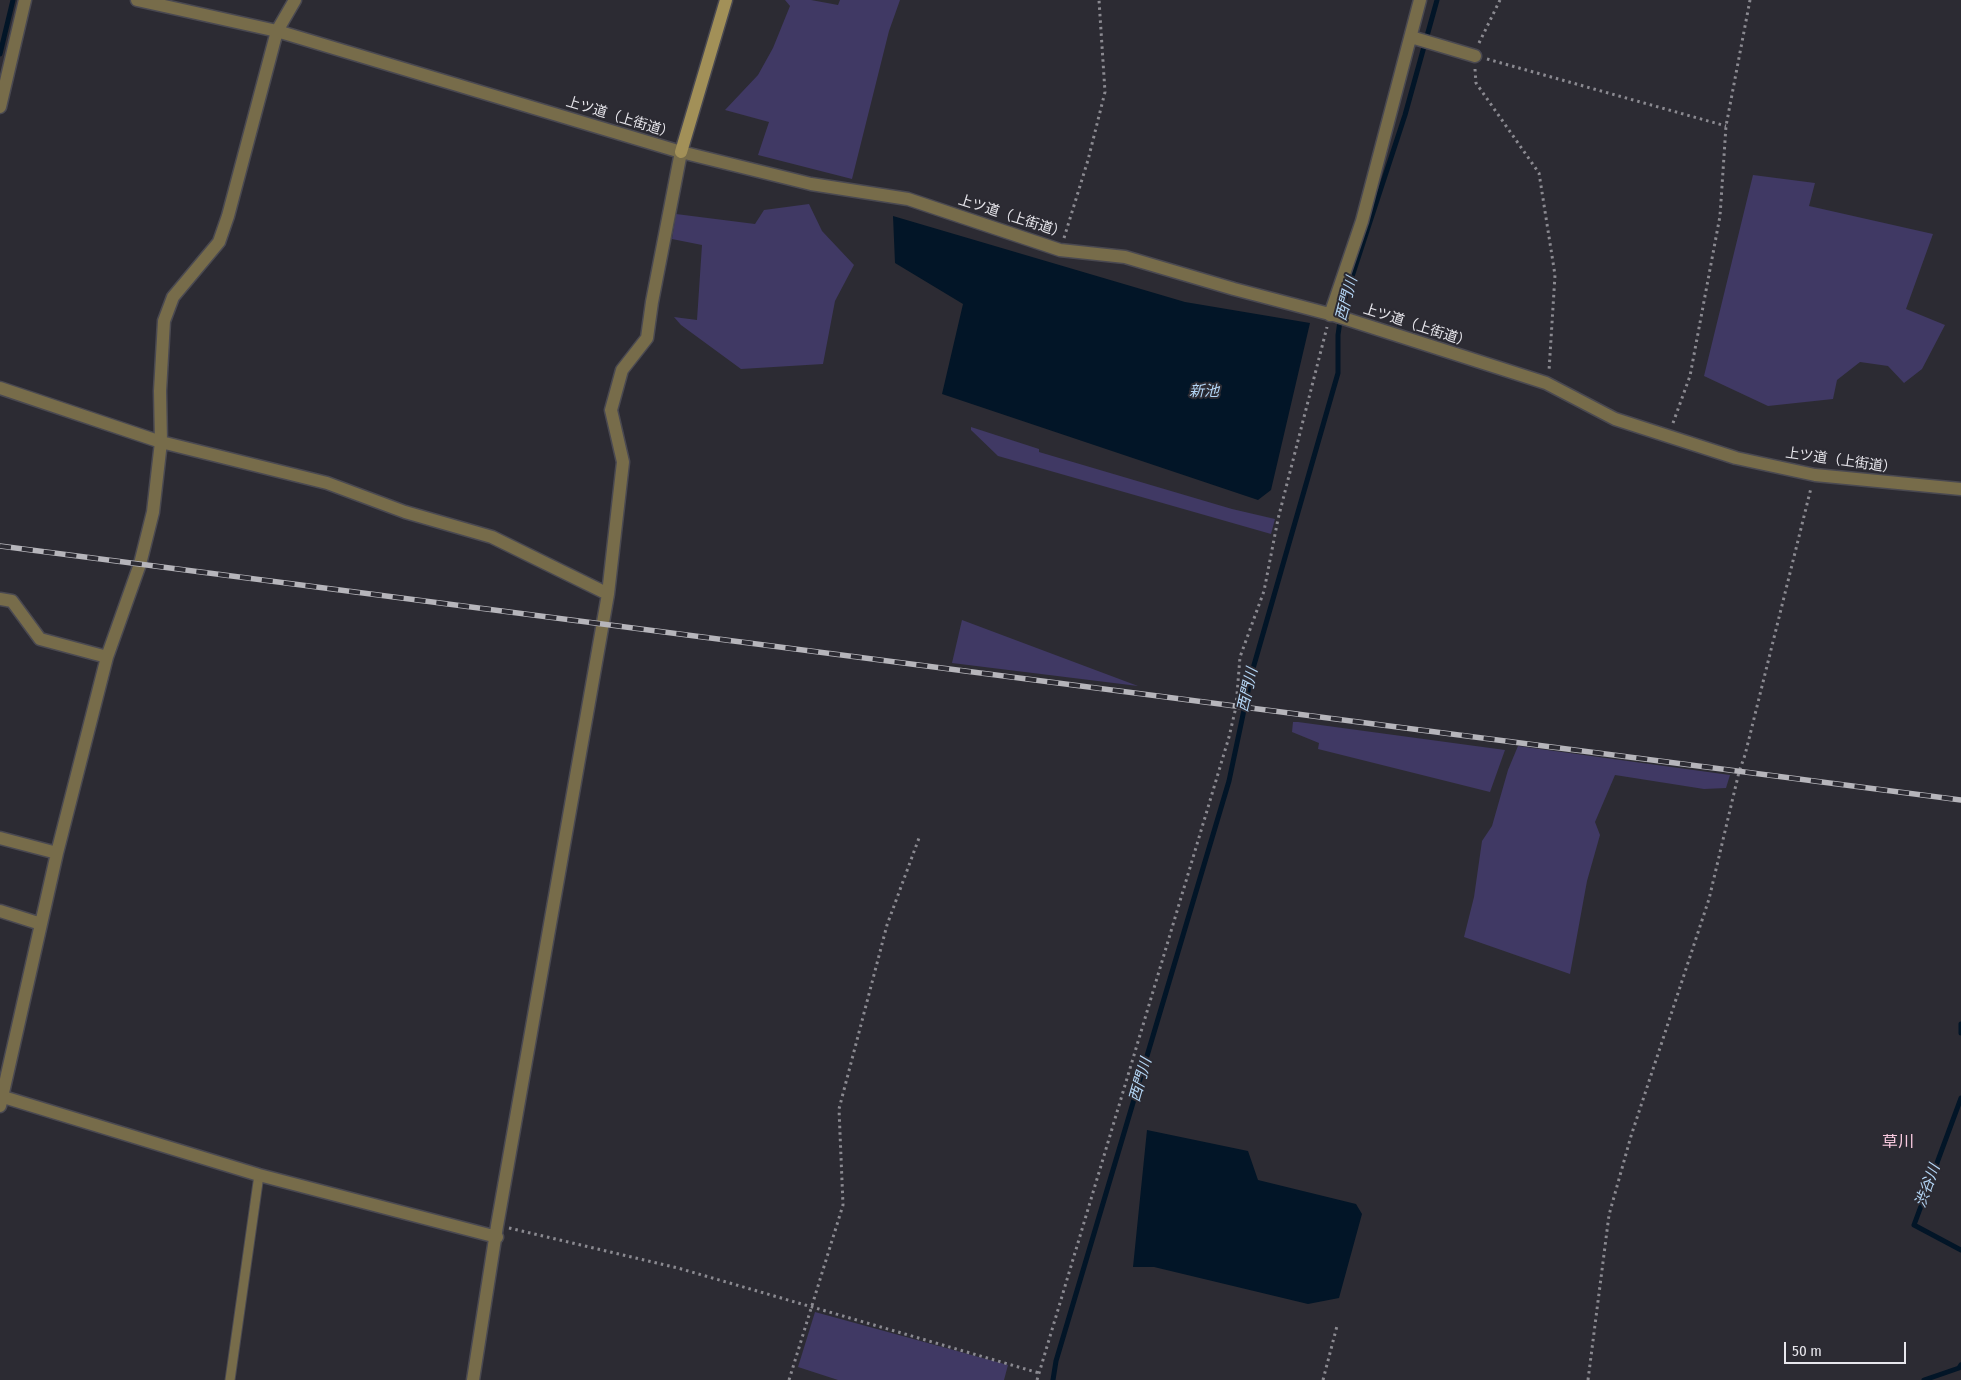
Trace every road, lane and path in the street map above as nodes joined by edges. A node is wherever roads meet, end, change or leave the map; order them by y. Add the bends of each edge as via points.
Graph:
1 (24, 0) edge
2 (137, 0) edge
3 (295, 0) edge
4 (726, 0) edge
5 (1099, 0) edge
6 (1420, 0) edge
7 (1500, 0) edge
8 (1750, 0) edge
9 (277, 31) junction
10 (1420, 39) junction
11 (1475, 56) junction
12 (0, 107) edge
13 (1726, 126) junction
14 (681, 152) junction
15 (1060, 250) junction
16 (1338, 317) junction
17 (1546, 383) junction
18 (0, 388) edge
19 (1668, 436) junction
20 (162, 442) junction
21 (1815, 475) junction
22 (1961, 489) edge
23 (608, 594) junction
24 (0, 599) edge
25 (107, 657) junction
26 (0, 838) edge
27 (919, 838) dead end
28 (57, 852) junction
29 (0, 911) edge
30 (41, 924) junction
31 (1, 1100) edge
32 (259, 1176) junction
33 (497, 1231) junction
34 (810, 1307) junction
35 (1337, 1326) dead end
36 (1039, 1373) junction
37 (230, 1380) edge
38 (473, 1380) edge
39 (789, 1380) edge
40 (1037, 1380) edge
41 (1323, 1380) edge
42 (1588, 1380) edge

1 - 12 street
2 - 9 street, 上ツ道（上街道）
3 - 9 street
4 - 14 street
5 - 15 path via 1105,92
6 - 10 street
7 - 11 path
8 - 13 path
9 - 14 street, 上ツ道（上街道）
9 - 20 street via 228,216 218,242 173,297 164,321 160,391
10 - 11 street
10 - 16 street via 1362,222
11 - 13 path
11 - 17 path via 1476,83 1539,173 1555,275 1551,365
13 - 19 path via 1717,235 1690,376
14 - 15 street, 上ツ道（上街道） via 811,184 908,199
14 - 23 street via 647,338 622,370 611,410 623,462
15 - 16 street, 上ツ道（上街道） via 1125,257
16 - 17 street, 上ツ道（上街道）
16 - 36 path via 1278,519 1264,591 1240,657 1236,707 1229,737
17 - 19 street, 上ツ道（上街道） via 1615,419
18 - 20 street
19 - 21 street, 上ツ道（上街道） via 1736,458
20 - 23 street via 327,483 405,512 492,537
20 - 25 street via 153,512 140,564
21 - 22 street, 上ツ道（上街道）
21 - 42 path via 1708,899 1631,1136 1609,1215
23 - 33 street
24 - 25 street via 12,601 40,639
25 - 28 street
26 - 28 street
27 - 34 path via 887,925 839,1109 843,1205
28 - 30 street
29 - 30 street
30 - 31 street
31 - 32 street
32 - 33 street
32 - 37 lane
33 - 34 path via 678,1268
33 - 38 street
34 - 36 path
34 - 39 path
35 - 41 path
36 - 40 path

